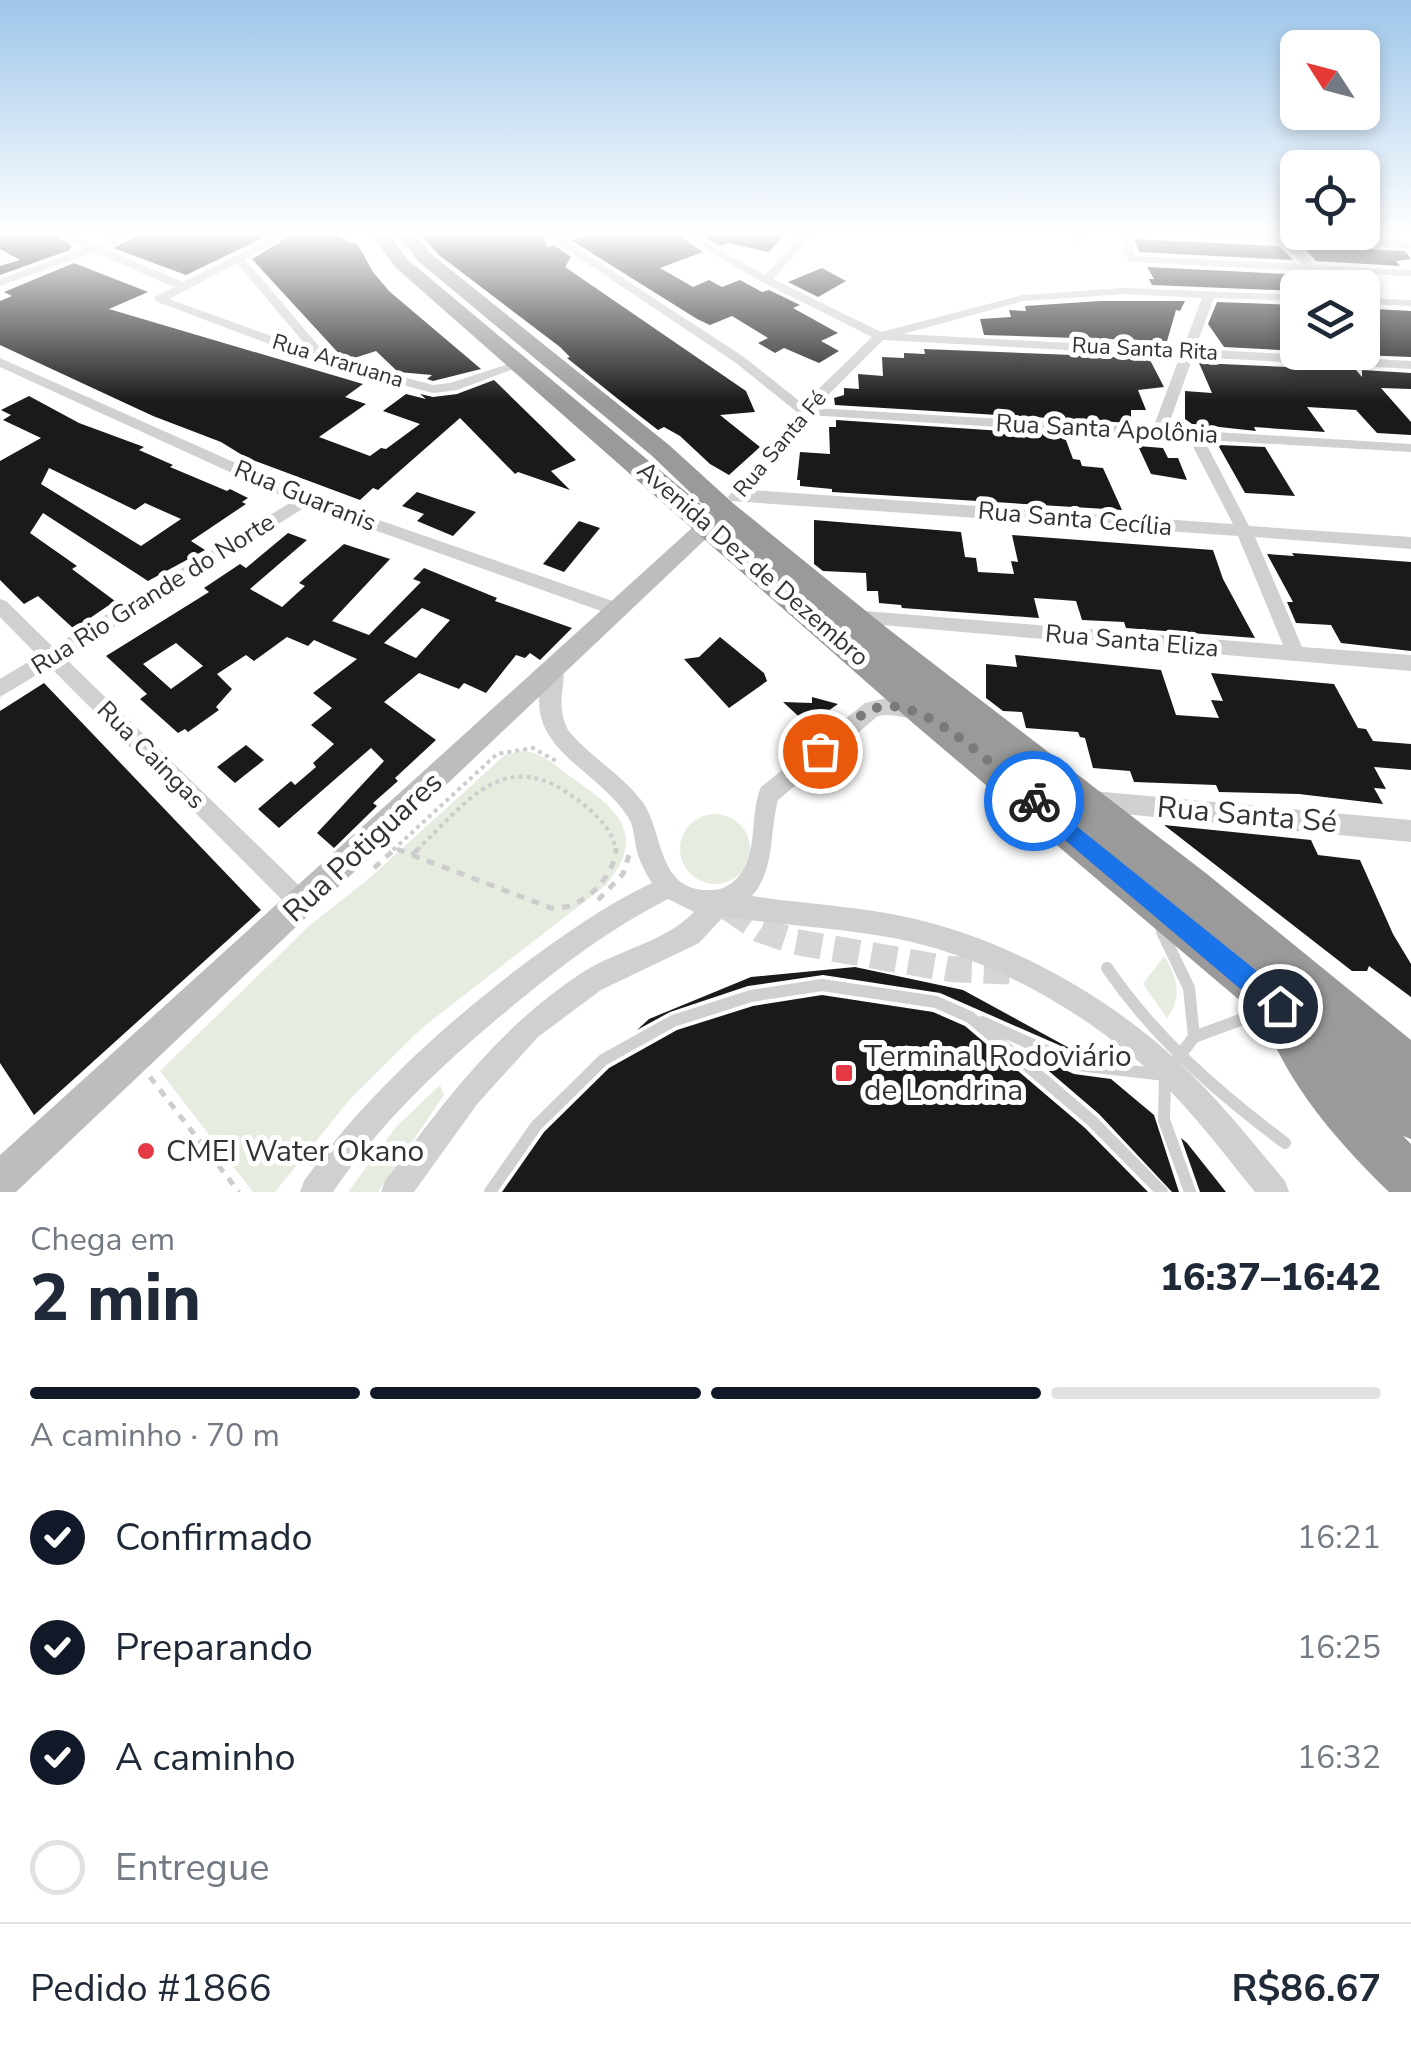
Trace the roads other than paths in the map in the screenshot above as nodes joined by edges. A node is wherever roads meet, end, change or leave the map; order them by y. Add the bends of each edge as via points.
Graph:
1 (175, 291) edge
2 (267, 291) edge
3 (433, 291) edge
4 (464, 291) edge
5 (635, 291) edge
6 (788, 291) edge
7 (1209, 295) junction
8 (1280, 297) edge
9 (1380, 302) edge
10 (1411, 303) edge
11 (282, 308) junction
12 (880, 336) junction
13 (286, 346) junction
14 (1187, 352) junction
15 (324, 360) junction
16 (0, 362) edge
17 (520, 364) junction
18 (1411, 365) edge
19 (804, 410) junction
20 (1159, 432) junction
21 (1194, 434) junction
22 (1411, 448) edge
23 (305, 500) junction
24 (724, 509) junction
25 (1245, 532) junction
26 (1411, 543) edge
27 (0, 606) edge
28 (618, 610) junction
29 (852, 617) junction
30 (1296, 655) junction
31 (52, 657) junction
32 (1411, 663) edge
33 (554, 670) junction
34 (0, 689) edge
35 (926, 714) junction
36 (1082, 800) junction
37 (1411, 831) edge
38 (1117, 868) junction
39 (668, 886) junction
40 (720, 902) junction
41 (302, 904) junction
42 (1107, 968) dead end
43 (1292, 994) junction
44 (970, 1017) junction
45 (1194, 1037) junction
46 (1411, 1044) edge
47 (1411, 1070) edge
48 (1166, 1074) junction
49 (1411, 1115) edge
50 (1285, 1143) dead end
51 (1, 1176) edge
52 (1411, 1178) edge
53 (316, 1192) edge
54 (396, 1192) edge
55 (490, 1192) edge
56 (1162, 1192) edge
57 (1190, 1192) edge
58 (1274, 1192) edge

1 - 13 street, Rua Araruana via 159,299
2 - 11 street
3 - 17 highway, Avenida Dez de Dezembro
4 - 24 highway, Avenida Dez de Dezembro
5 - 19 street
6 - 12 street
7 - 8 street
7 - 12 street via 1124,291 1023,298
7 - 14 street
9 - 10 street
11 - 13 street
11 - 15 street
12 - 14 street, Rua Santa Rita
12 - 19 street, Rua Santa Fé
13 - 15 street, Rua Araruana
14 - 18 street, Rua Santa Rita
14 - 20 street
15 - 17 street, Rua Araruana via 433,388
16 - 23 street, Rua Guaranis
17 - 24 highway, Avenida Dez de Dezembro
19 - 20 street, Rua Santa Apolônia
19 - 24 street, Rua Santa Fé via 780,448
20 - 21 street, Rua Santa Apolônia
21 - 22 street, Rua Santa Apolônia
21 - 25 street
23 - 28 street, Rua Guaranis
23 - 31 street, Rua Rio Grande do Norte
24 - 25 street, Rua Santa Cecília
24 - 28 street, Rua Potiguares
24 - 29 highway, Avenida Dez de Dezembro
24 - 35 highway, Avenida Dez de Dezembro
25 - 26 street, Rua Santa Cecília
25 - 30 street
27 - 31 street, Rua Caingas
28 - 33 street, Rua Potiguares
29 - 30 street, Rua Santa Eliza
29 - 36 highway, Avenida Dez de Dezembro
30 - 32 street, Rua Santa Eliza
31 - 34 street, Rua Rio Grande do Norte
31 - 41 street, Rua Caingas
33 - 39 street via 548,703 557,732 639,815
33 - 41 street, Rua Potiguares
35 - 38 highway, Avenida Dez de Dezembro
35 - 40 street via 891,705 872,709 769,794 758,869 750,884
36 - 37 street, Rua Santa Sé
36 - 43 highway, Avenida Dez de Dezembro
38 - 43 highway, Avenida Dez de Dezembro
38 - 45 lane via 1176,955
39 - 40 street via 692,900
39 - 53 street via 588,930 430,1055 338,1156
40 - 54 street via 690,934 592,980 529,1028 468,1094
40 - 58 street via 918,932 1023,972 1146,1051
41 - 51 street, Rua Potiguares
42 - 50 lane via 1147,1025
43 - 45 lane
43 - 46 highway
43 - 47 highway, Avenida Dez de Dezembro
43 - 49 highway, Avenida Dez de Dezembro
43 - 52 highway via 1316,1075
44 - 48 lane via 1078,1065
44 - 55 lane via 936,1002 822,985 752,996 672,1020 603,1060 536,1126
44 - 56 lane
45 - 48 lane, bridge
48 - 57 lane via 1165,1124

